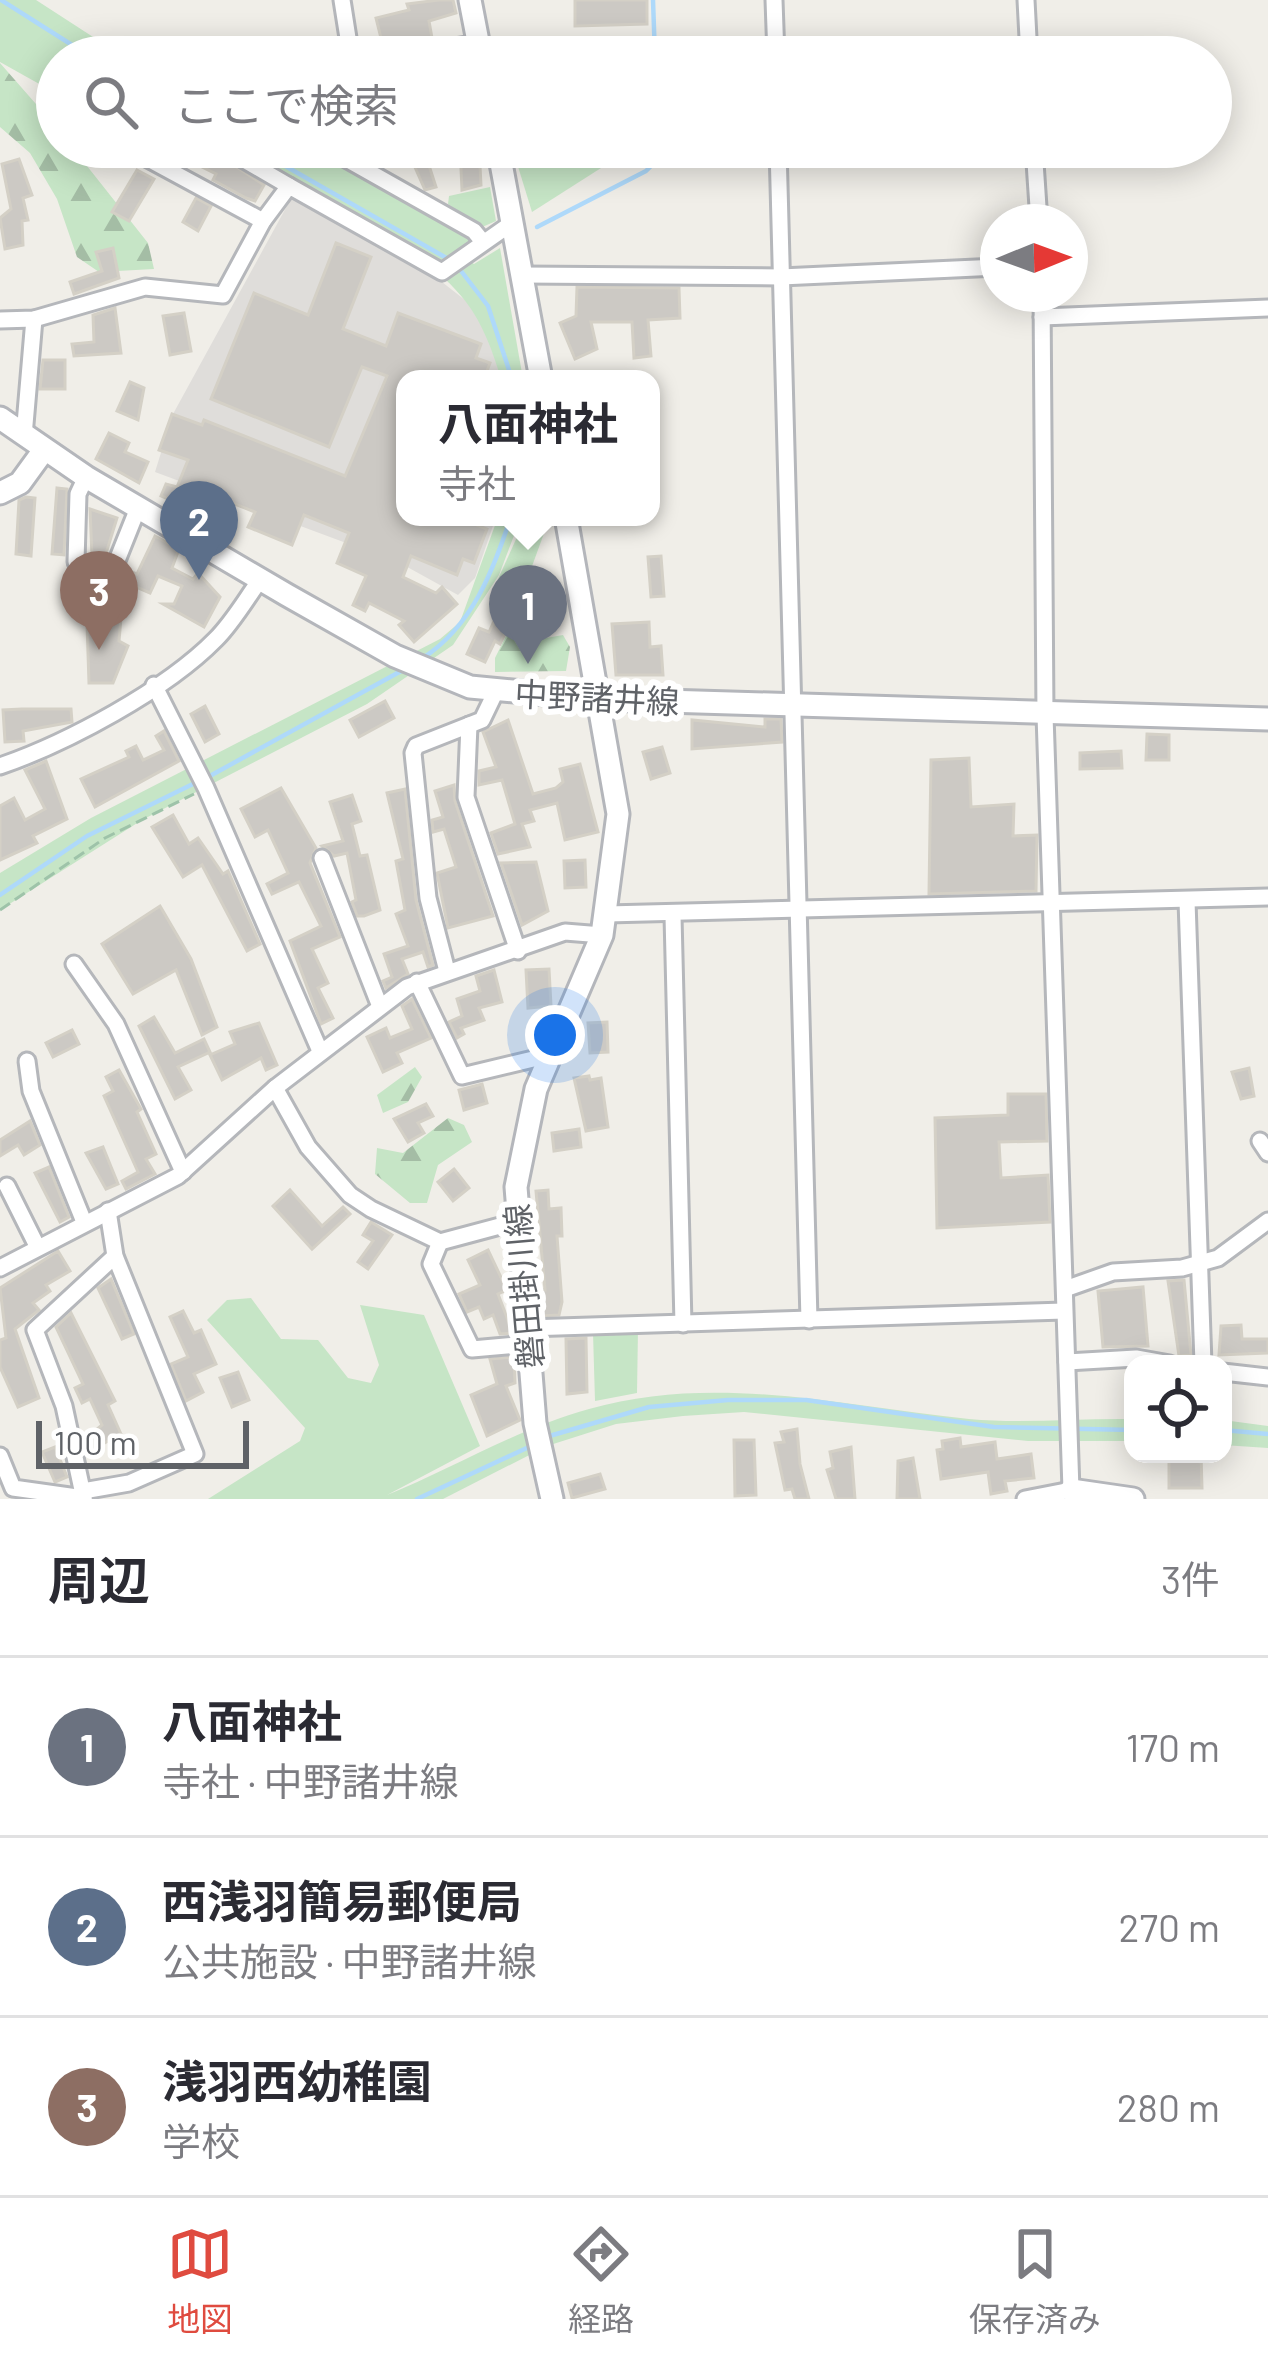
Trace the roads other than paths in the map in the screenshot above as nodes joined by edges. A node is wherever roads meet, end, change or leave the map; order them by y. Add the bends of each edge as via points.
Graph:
1 (342, 0) edge
2 (470, 0) edge
3 (775, 0) edge
4 (1026, 0) edge
5 (348, 36) edge
6 (476, 36) edge
7 (776, 36) edge
8 (1028, 36) edge
9 (165, 168) edge
10 (258, 168) edge
11 (363, 168) edge
12 (368, 168) edge
13 (502, 168) edge
14 (778, 168) edge
15 (1035, 168) edge
16 (368, 171) junction
17 (290, 187) junction
18 (1038, 204) edge
19 (263, 220) junction
20 (512, 223) junction
21 (483, 242) junction
22 (980, 268) edge
23 (522, 275) junction
24 (781, 277) junction
25 (1268, 308) edge
26 (1042, 312) edge
27 (1042, 317) junction
28 (34, 319) junction
29 (0, 320) edge
30 (539, 370) edge
31 (0, 418) edge
32 (24, 436) junction
33 (44, 450) junction
34 (86, 477) junction
35 (0, 493) edge
36 (138, 508) junction
37 (568, 526) edge
38 (76, 562) dead end
39 (260, 580) junction
40 (108, 584) dead end
41 (154, 686) junction
42 (495, 693) junction
43 (599, 699) junction
44 (793, 706) junction
45 (1046, 715) junction
46 (1268, 719) edge
47 (469, 725) junction
48 (0, 766) edge
49 (322, 859) dead end
50 (1268, 897) edge
51 (1187, 901) junction
52 (1052, 906) junction
53 (801, 912) junction
54 (673, 916) junction
55 (604, 925) junction
56 (518, 951) junction
57 (74, 964) dead end
58 (447, 971) junction
59 (417, 982) junction
60 (380, 1004) junction
61 (320, 1051) junction
62 (550, 1055) junction
63 (27, 1061) dead end
64 (274, 1088) junction
65 (183, 1172) junction
66 (7, 1186) dead end
67 (108, 1210) junction
68 (1268, 1221) edge
69 (84, 1222) junction
70 (515, 1222) junction
71 (440, 1242) junction
72 (37, 1246) junction
73 (115, 1256) junction
74 (1197, 1264) junction
75 (0, 1268) edge
76 (1065, 1289) junction
77 (1064, 1311) junction
78 (809, 1320) junction
79 (683, 1324) junction
80 (528, 1336) junction
81 (1202, 1355) edge
82 (1124, 1359) edge
83 (1067, 1362) junction
84 (1232, 1373) edge
85 (1268, 1377) edge
86 (0, 1456) edge
87 (1071, 1490) junction
88 (84, 1496) edge
89 (1111, 1496) edge
90 (552, 1499) edge
91 (1025, 1499) edge
92 (1133, 1499) edge

1 - 5 street
2 - 6 main road
3 - 7 street
4 - 8 street
9 - 19 street
10 - 17 street
11 - 16 street
12 - 16 street
13 - 20 main road
14 - 24 street
15 - 18 street
16 - 21 street
17 - 19 street
17 - 21 street via 442,272
19 - 28 street via 223,295 146,287
20 - 21 street
20 - 23 main road
22 - 24 street
23 - 24 street
23 - 30 main road
24 - 44 street
25 - 27 street
26 - 27 street
27 - 45 street
28 - 29 street
28 - 32 street
31 - 32 main road, 中野諸井線
32 - 33 main road, 中野諸井線
33 - 34 main road, 中野諸井線
33 - 35 main road via 20,483
34 - 36 main road, 中野諸井線
34 - 38 street
36 - 39 main road, 中野諸井線
36 - 40 street
37 - 43 main road, 磐田掛川線
39 - 41 street via 219,636
39 - 42 main road, 中野諸井線 via 395,656
41 - 48 street
41 - 61 street
42 - 43 main road, 中野諸井線
42 - 47 street via 490,711
43 - 44 main road, 中野諸井線
43 - 55 main road, 磐田掛川線 via 618,814
44 - 45 main road, 中野諸井線
44 - 53 street
45 - 46 main road, 中野諸井線
45 - 52 street
47 - 56 street via 466,797
47 - 58 street via 413,753 428,898
49 - 60 street
50 - 51 street
51 - 52 street
51 - 74 street
52 - 53 street
52 - 76 street
53 - 54 street
53 - 78 street
54 - 55 street
54 - 79 street
55 - 56 street
55 - 62 main road, 磐田掛川線
56 - 58 street
57 - 65 street via 116,1024
58 - 59 street
59 - 60 street
59 - 62 street via 462,1076
60 - 61 street
61 - 64 street
62 - 70 main road, 磐田掛川線 via 524,1131
63 - 69 street
64 - 65 street
64 - 71 street via 308,1147 350,1195
65 - 67 street
66 - 72 street
67 - 69 street
67 - 73 street
68 - 74 street
69 - 72 street
70 - 71 street
70 - 80 main road, 磐田掛川線
71 - 80 street via 431,1264 472,1349
72 - 75 street
73 - 88 street via 35,1330 64,1406
73 - 88 street via 195,1454
74 - 76 street via 1113,1272
74 - 81 street
76 - 77 street
77 - 78 street
77 - 83 street
78 - 79 street
79 - 80 street
80 - 90 main road, 磐田掛川線
82 - 83 street
83 - 87 street
84 - 85 street
86 - 88 street via 13,1488
87 - 89 main road
87 - 91 street
89 - 92 main road

